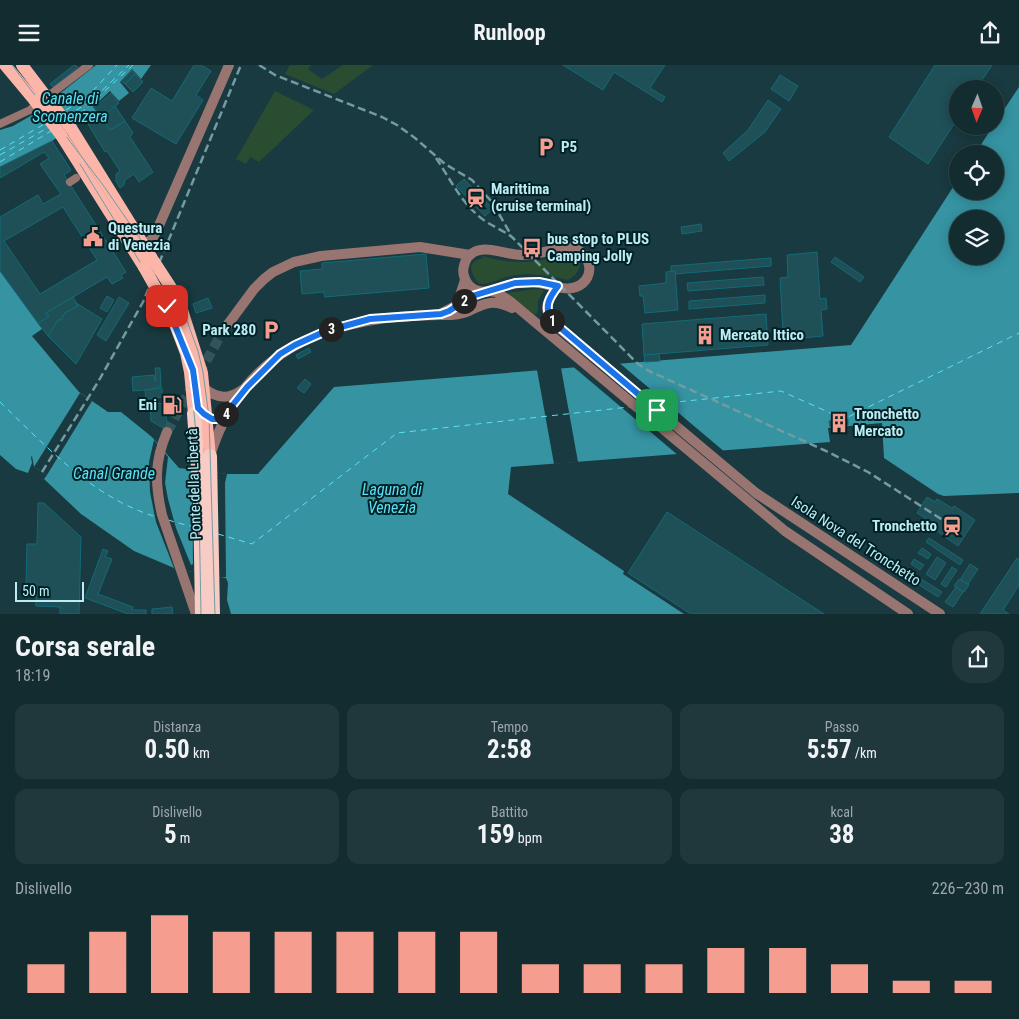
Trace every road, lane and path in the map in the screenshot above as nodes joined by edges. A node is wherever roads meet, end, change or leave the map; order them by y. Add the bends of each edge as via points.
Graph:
1 (5, 65) edge
2 (22, 65) edge
3 (89, 65) edge
4 (229, 65) edge
5 (40, 97) junction
6 (0, 125) edge
7 (470, 255) junction
8 (144, 256) junction
9 (465, 280) junction
10 (558, 286) junction
11 (486, 292) junction
12 (457, 305) junction
13 (524, 313) junction
14 (441, 314) junction
15 (177, 315) junction
16 (224, 335) tunnel mouth
17 (247, 387) junction
18 (205, 389) junction
19 (229, 410) junction
20 (201, 416) junction
21 (169, 434) tunnel mouth
22 (206, 460) junction
23 (207, 584) junction
24 (196, 614) edge
25 (202, 614) edge
26 (213, 614) edge
27 (908, 614) edge
28 (940, 614) edge

1 - 5 main road, Ponte della Libertà
2 - 5 main road, Ponte della Libertà
3 - 6 street via 30,110 12,122
4 - 8 street
5 - 8 main road, Ponte della Libertà, bridge via 66,132
7 - 9 street via 464,267
7 - 10 street via 482,250 519,255 566,247 580,250 589,264 586,278 574,288
7 - 16 street via 420,247 306,258 284,266 254,289
8 - 15 main road, Ponte della Libertà, bridge
9 - 11 street, Isola Nova del Tronchetto via 471,288
9 - 12 street
10 - 11 street via 531,282
10 - 28 street, Isola Nova del Tronchetto via 546,309 558,327 756,493
11 - 12 street
11 - 13 street, Isola Nova del Tronchetto via 502,295
12 - 14 street
13 - 14 street via 493,302 461,314
13 - 27 street, Isola Nova del Tronchetto via 785,531
14 - 17 street via 370,319 326,331 280,354
15 - 18 main road, Ponte della Libertà via 199,361
15 - 20 main road, Ponte della Libertà
17 - 18 street via 235,395 224,397
17 - 19 street
18 - 20 main road, Ponte della Libertà
19 - 20 street via 221,418
19 - 22 street
20 - 22 highway, Ponte della Libertà
21 - 24 street via 160,446 156,485 162,515
22 - 23 highway, Ponte della Libertà
23 - 25 highway, Ponte della Libertà
23 - 26 highway, Ponte della Libertà

